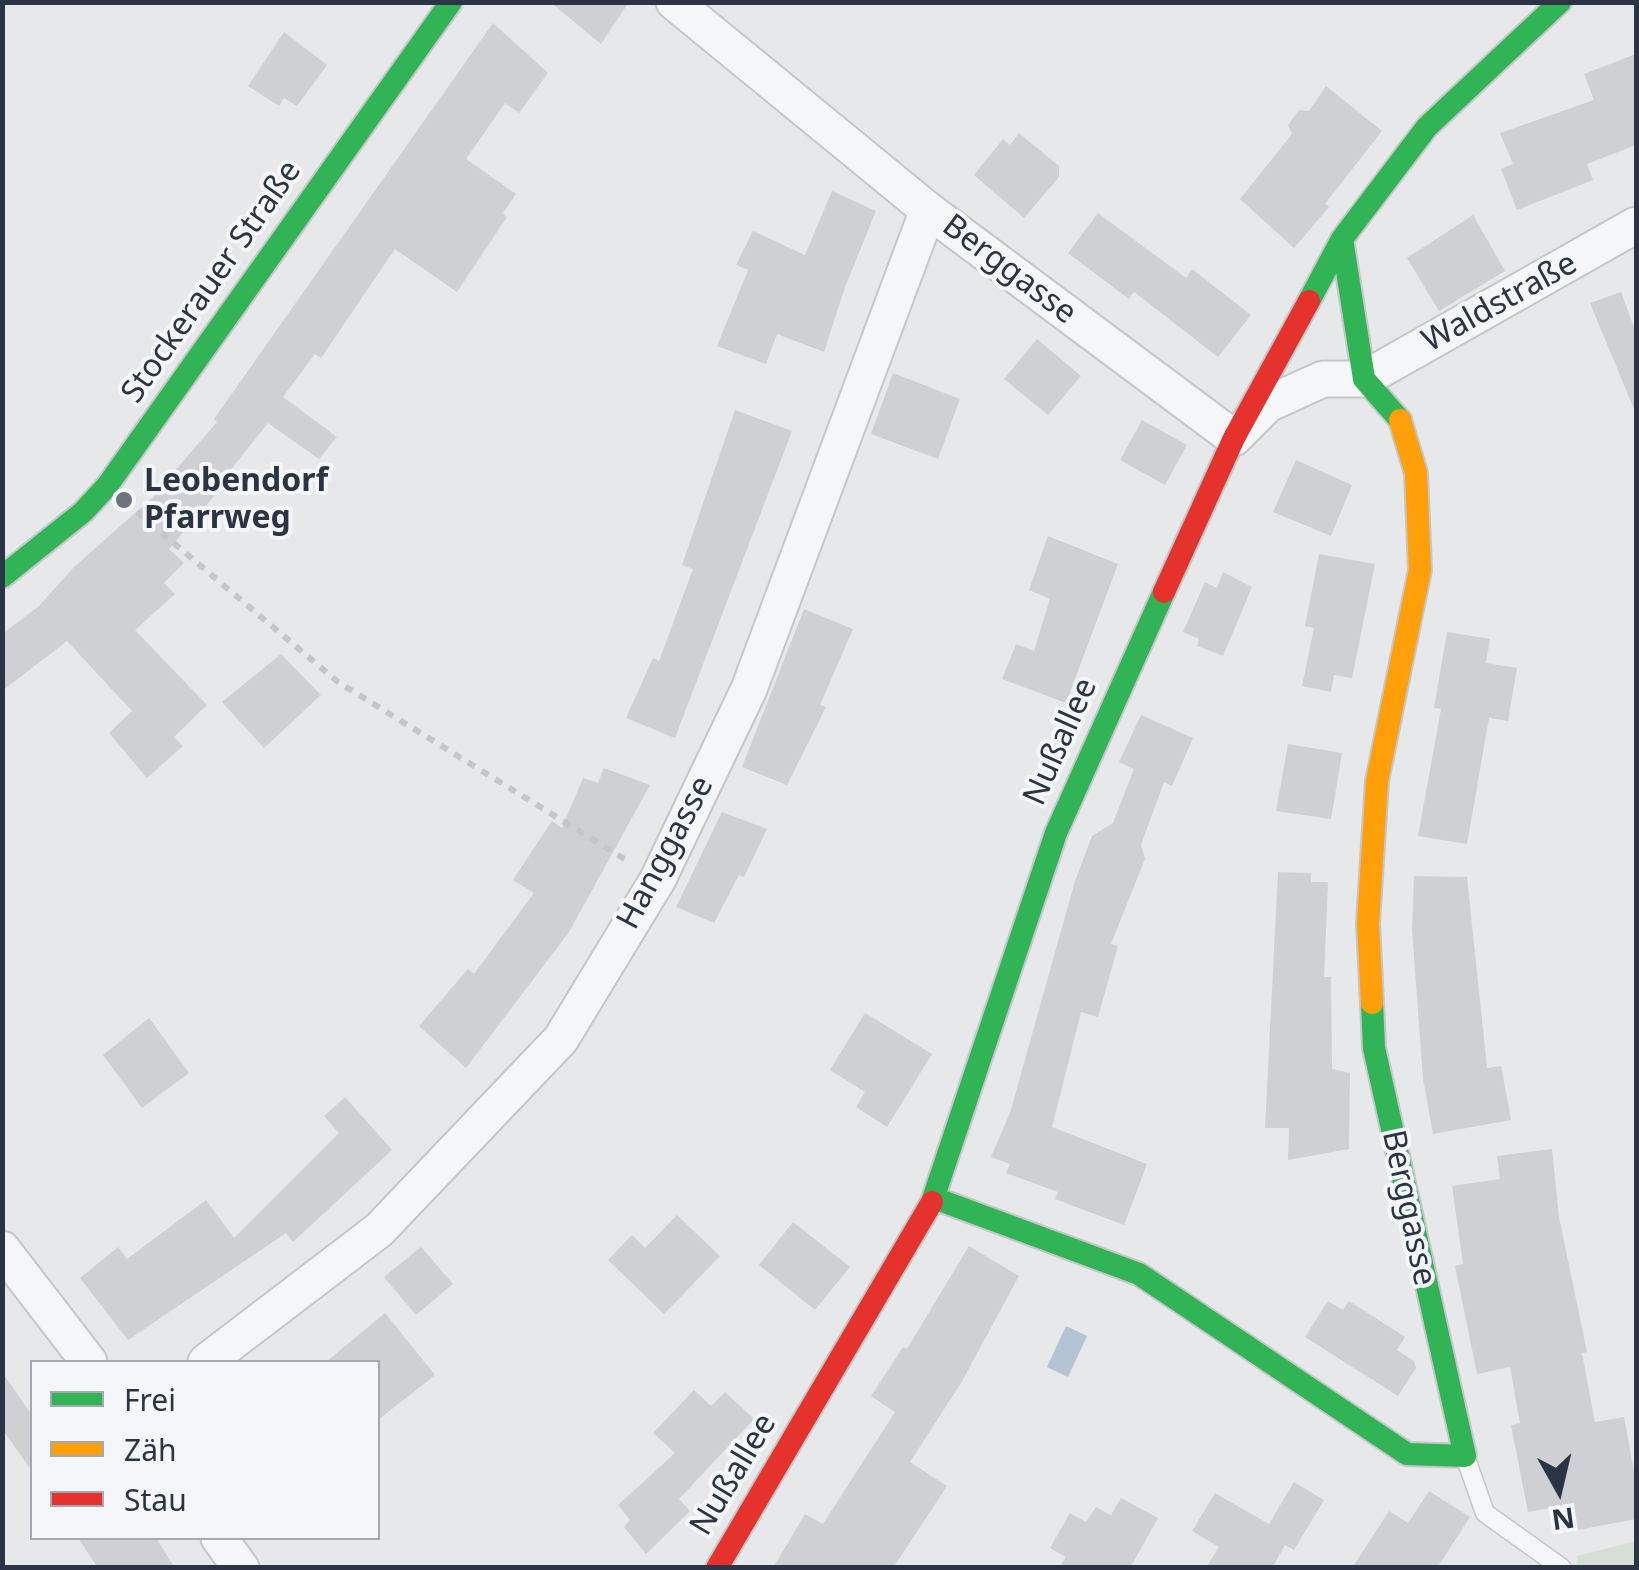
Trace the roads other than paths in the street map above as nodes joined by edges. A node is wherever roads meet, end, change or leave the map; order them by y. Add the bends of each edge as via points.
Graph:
1 (450, 2) edge
2 (674, 2) edge
3 (1560, 2) edge
4 (928, 210) junction
5 (1636, 225) edge
6 (1342, 239) junction
7 (1364, 379) junction
8 (1234, 438) junction
9 (2, 577) edge
10 (934, 1198) junction
11 (2, 1250) edge
12 (87, 1360) edge
13 (209, 1360) edge
14 (1465, 1456) junction
15 (220, 1540) edge
16 (241, 1568) edge
17 (717, 1568) edge
18 (1562, 1568) edge

1 - 9 street, Stockerauer Straße via 107,486
2 - 4 street, Berggasse
3 - 6 street, Nußallee via 1427,126
4 - 8 street, Berggasse
4 - 13 street, Hanggasse via 749,689 658,879 561,1039 378,1230
5 - 7 street, Waldstraße
6 - 7 street
6 - 8 street, Nußallee
7 - 8 street via 1323,379 1268,404
7 - 14 street, Berggasse via 1402,422 1416,473 1420,570 1377,781 1368,923 1374,1048
8 - 10 street, Nußallee via 1056,833
10 - 14 street via 1139,1274 1407,1454
10 - 17 street, Nußallee
11 - 12 street
14 - 18 lane via 1485,1513
15 - 16 street

